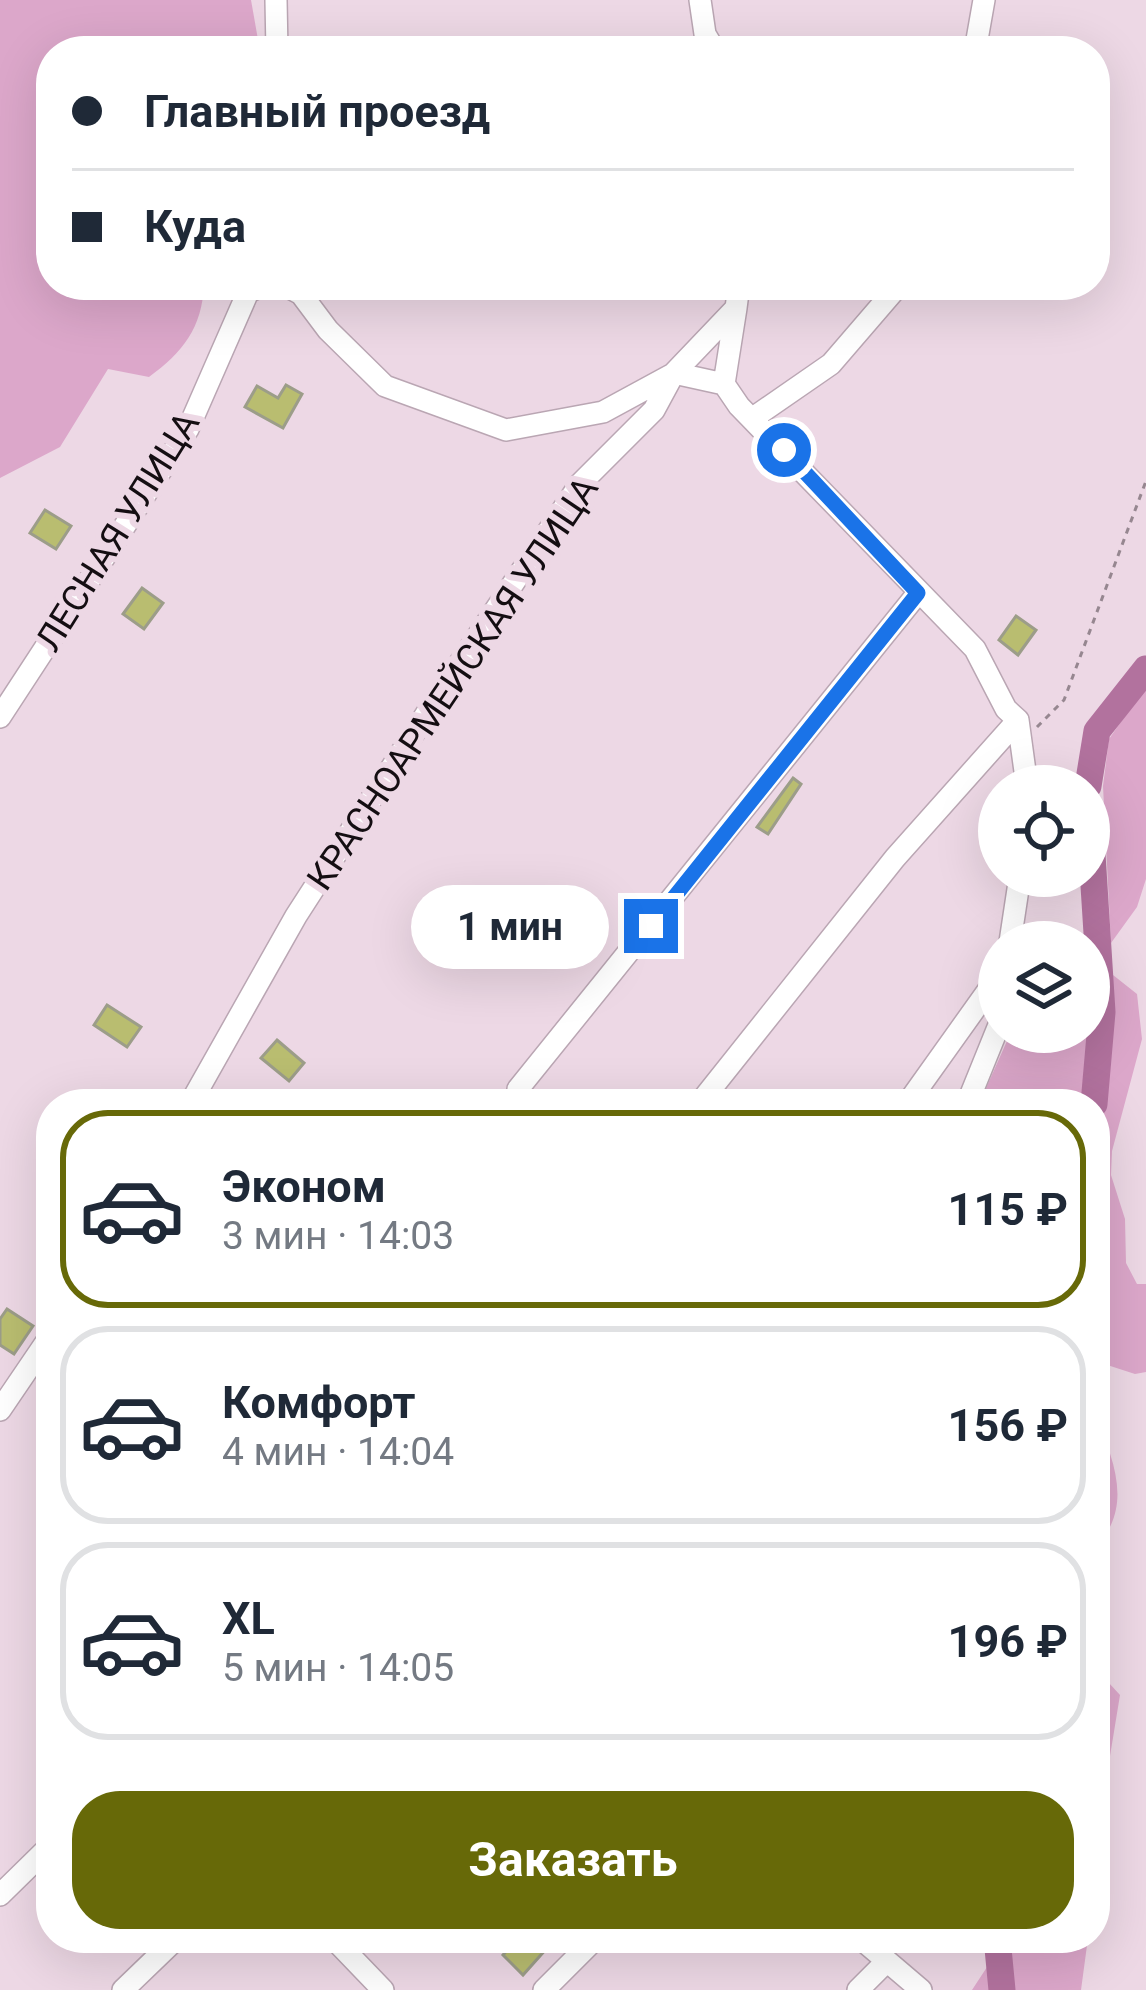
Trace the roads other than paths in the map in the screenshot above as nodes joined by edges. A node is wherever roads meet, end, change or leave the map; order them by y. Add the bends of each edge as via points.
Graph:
1 (277, 0) edge
2 (700, 0) edge
3 (984, 0) edge
4 (277, 36) edge
5 (706, 36) edge
6 (978, 36) edge
7 (244, 300) edge
8 (306, 300) edge
9 (737, 300) edge
10 (886, 300) edge
11 (736, 308) junction
12 (674, 373) junction
13 (724, 384) junction
14 (752, 418) junction
15 (918, 593) junction
16 (0, 717) edge
17 (1021, 730) junction
18 (1025, 765) edge
19 (978, 1004) edge
20 (988, 1053) edge
21 (198, 1089) edge
22 (518, 1089) dead end
23 (711, 1089) edge
24 (918, 1089) edge
25 (973, 1089) edge
26 (36, 1357) edge
27 (0, 1410) edge
28 (36, 1859) edge
29 (0, 1894) edge
30 (161, 1953) edge
31 (347, 1953) edge
32 (581, 1953) edge
33 (878, 1953) edge
34 (887, 1961) junction
35 (123, 1990) edge
36 (383, 1990) edge
37 (544, 1990) edge
38 (858, 1990) edge
39 (921, 1990) edge

1 - 4 street
2 - 5 street
3 - 6 street
7 - 16 street, ЛЕСНАЯ УЛИЦА via 188,429
8 - 12 street via 385,386 506,430 603,412
9 - 11 street
10 - 14 street via 831,364
11 - 12 street, КРАСНОАРМЕЙСКАЯ УЛИЦА
11 - 13 street
12 - 13 street
12 - 21 street, КРАСНОАРМЕЙСКАЯ УЛИЦА via 654,410 580,484 441,691 296,916
13 - 14 street
14 - 15 street
15 - 17 street via 975,649
15 - 22 street
17 - 18 street
17 - 23 street via 896,858
19 - 24 street
20 - 25 street
26 - 27 street
28 - 29 street
30 - 35 street
31 - 36 street
32 - 37 street
33 - 34 street
34 - 38 street
34 - 39 street

